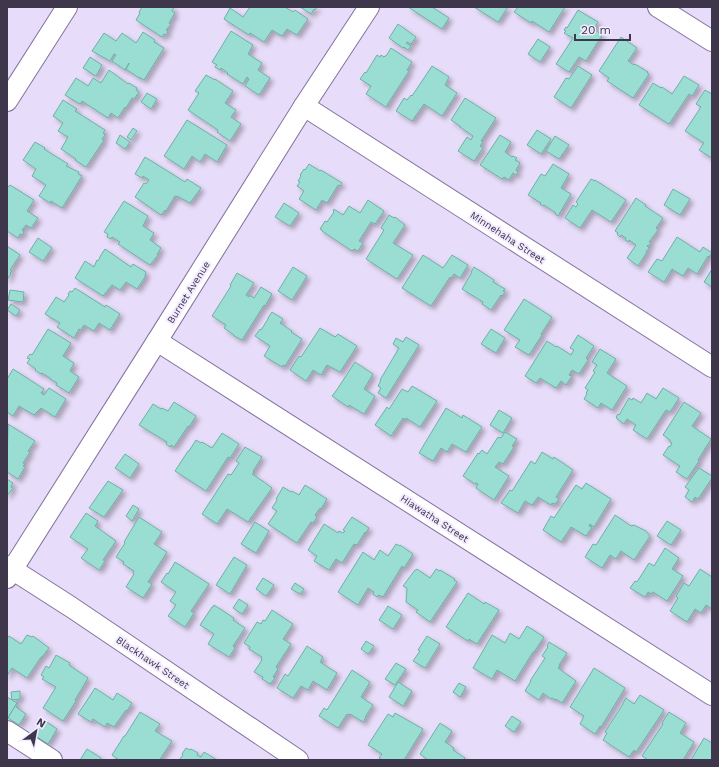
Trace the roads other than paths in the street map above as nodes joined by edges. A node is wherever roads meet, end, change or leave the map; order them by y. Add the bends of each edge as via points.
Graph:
1 (67, 7) edge
2 (369, 7) edge
3 (658, 7) edge
4 (712, 41) edge
5 (7, 101) edge
6 (304, 106) junction
7 (157, 341) junction
8 (712, 367) edge
9 (9, 571) edge
10 (712, 695) edge
11 (7, 731) edge
12 (52, 760) edge
13 (298, 760) edge

1 - 5 street
2 - 6 street, Burnet Avenue
3 - 4 street
6 - 7 street, Burnet Avenue
6 - 8 street, Minnehaha Street
7 - 9 street, Burnet Avenue
7 - 10 street, Hiawatha Street
9 - 13 street, Blackhawk Street via 71,607
11 - 12 street

